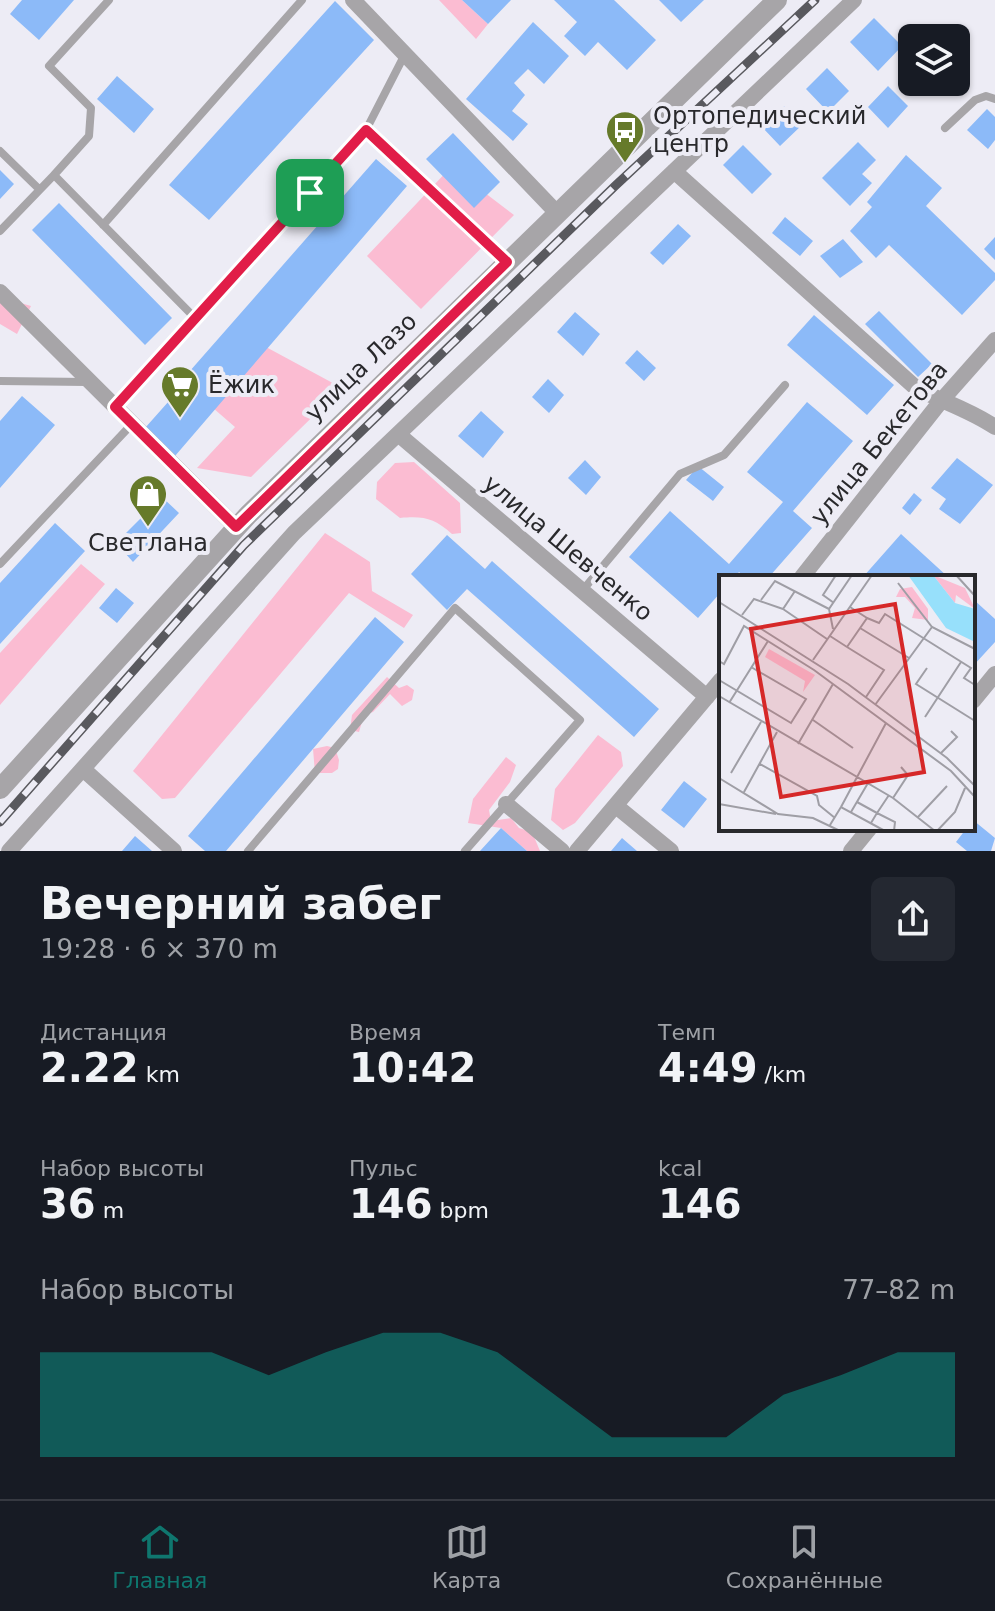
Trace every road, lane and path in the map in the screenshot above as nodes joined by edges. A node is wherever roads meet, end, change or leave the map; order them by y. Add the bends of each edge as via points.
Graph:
1 (109, 0) edge
2 (302, 0) edge
3 (353, 0) edge
4 (777, 0) edge
5 (854, 0) edge
6 (405, 54) junction
7 (995, 99) edge
8 (945, 128) dead end
9 (366, 130) junction
10 (0, 151) edge
11 (674, 171) junction
12 (54, 175) junction
13 (39, 189) junction
14 (558, 214) junction
15 (103, 225) junction
16 (0, 231) edge
17 (507, 262) junction
18 (0, 292) edge
19 (197, 320) junction
20 (995, 340) edge
21 (0, 381) edge
22 (91, 383) junction
23 (785, 385) dead end
24 (941, 401) junction
25 (115, 407) junction
26 (132, 424) junction
27 (995, 427) edge
28 (398, 434) junction
29 (236, 527) junction
30 (0, 564) edge
31 (804, 575) edge
32 (582, 591) junction
33 (995, 674) edge
34 (719, 682) edge
35 (707, 697) junction
36 (975, 699) edge
37 (83, 769) junction
38 (0, 789) edge
39 (506, 804) junction
40 (616, 806) junction
41 (867, 831) edge
42 (9, 851) edge
43 (174, 851) edge
44 (248, 851) edge
45 (465, 851) edge
46 (562, 851) edge
47 (577, 851) edge
48 (671, 851) edge
49 (851, 851) edge

1 - 12 lane via 49,66 91,108 89,136
2 - 15 lane
3 - 6 street
4 - 14 street, улица Лазо
5 - 11 street
6 - 9 lane
6 - 14 street
7 - 8 lane via 975,100
9 - 17 lane
9 - 19 lane
10 - 13 lane
11 - 24 street via 916,388
11 - 28 street
12 - 13 lane
12 - 15 lane
13 - 16 lane
14 - 17 street, улица Лазо
15 - 19 lane
17 - 29 street, улица Лазо
18 - 22 street
19 - 25 lane
20 - 24 street, улица Бекетова
21 - 22 lane
22 - 25 street
23 - 32 lane via 724,455 680,474
24 - 27 street via 965,407
24 - 31 street, улица Бекетова
25 - 26 street
26 - 29 street
26 - 30 lane
28 - 32 street, улица Шевченко
28 - 37 street via 294,533
29 - 38 street, улица Лазо
32 - 35 street, улица Шевченко
33 - 36 street
34 - 35 street
35 - 40 street
37 - 42 street
37 - 43 street
39 - 44 lane via 580,720 455,608
39 - 45 lane
39 - 46 street
40 - 47 street
40 - 48 street
41 - 49 street

